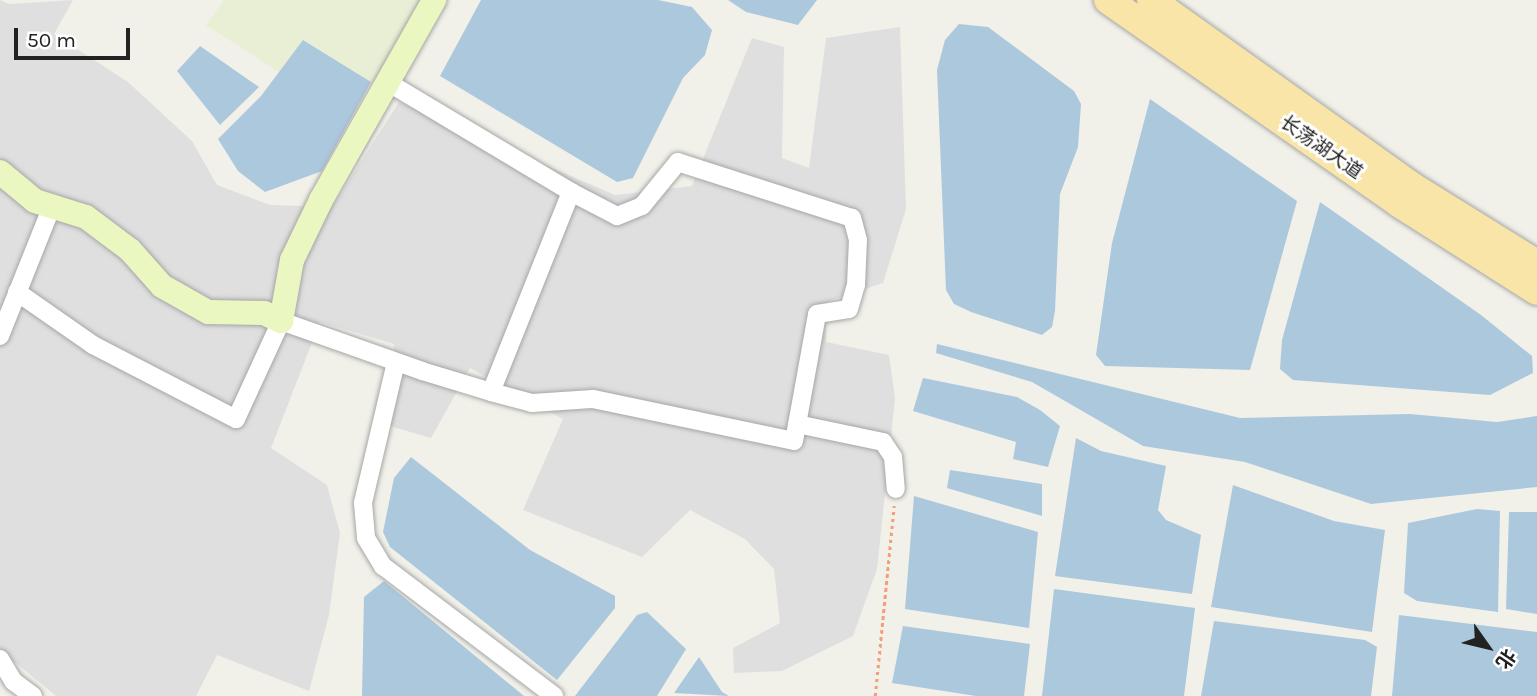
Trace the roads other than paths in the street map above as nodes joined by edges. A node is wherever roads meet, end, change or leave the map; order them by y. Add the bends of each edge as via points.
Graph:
1 (434, 0) edge
2 (1108, 0) edge
3 (1151, 0) edge
4 (389, 83) junction
5 (0, 173) edge
6 (571, 192) junction
7 (52, 206) junction
8 (1537, 264) edge
9 (1537, 291) edge
10 (17, 292) junction
11 (281, 321) junction
12 (0, 336) edge
13 (396, 362) junction
14 (491, 391) junction
15 (797, 424) junction
16 (896, 489) road end
17 (0, 659) edge
18 (33, 696) edge
19 (554, 696) edge

1 - 4 street
2 - 9 main road, 长荡湖大道 via 1400,204
3 - 8 main road, 长荡湖大道 via 1410,185
4 - 6 street
4 - 11 street via 292,260
5 - 7 street via 35,201
6 - 14 street
6 - 15 street via 617,216 642,206 678,162 852,218 858,240 856,285 849,309 817,314
7 - 10 street
7 - 11 street via 86,217 130,250 162,286 208,312 264,313
10 - 11 street via 93,345 236,419
10 - 12 street
11 - 13 street
13 - 14 street
13 - 19 street via 363,503 366,538 383,566
14 - 15 street via 532,403 593,399 648,407 794,441
15 - 16 street via 883,442 892,457
17 - 18 street via 13,681

